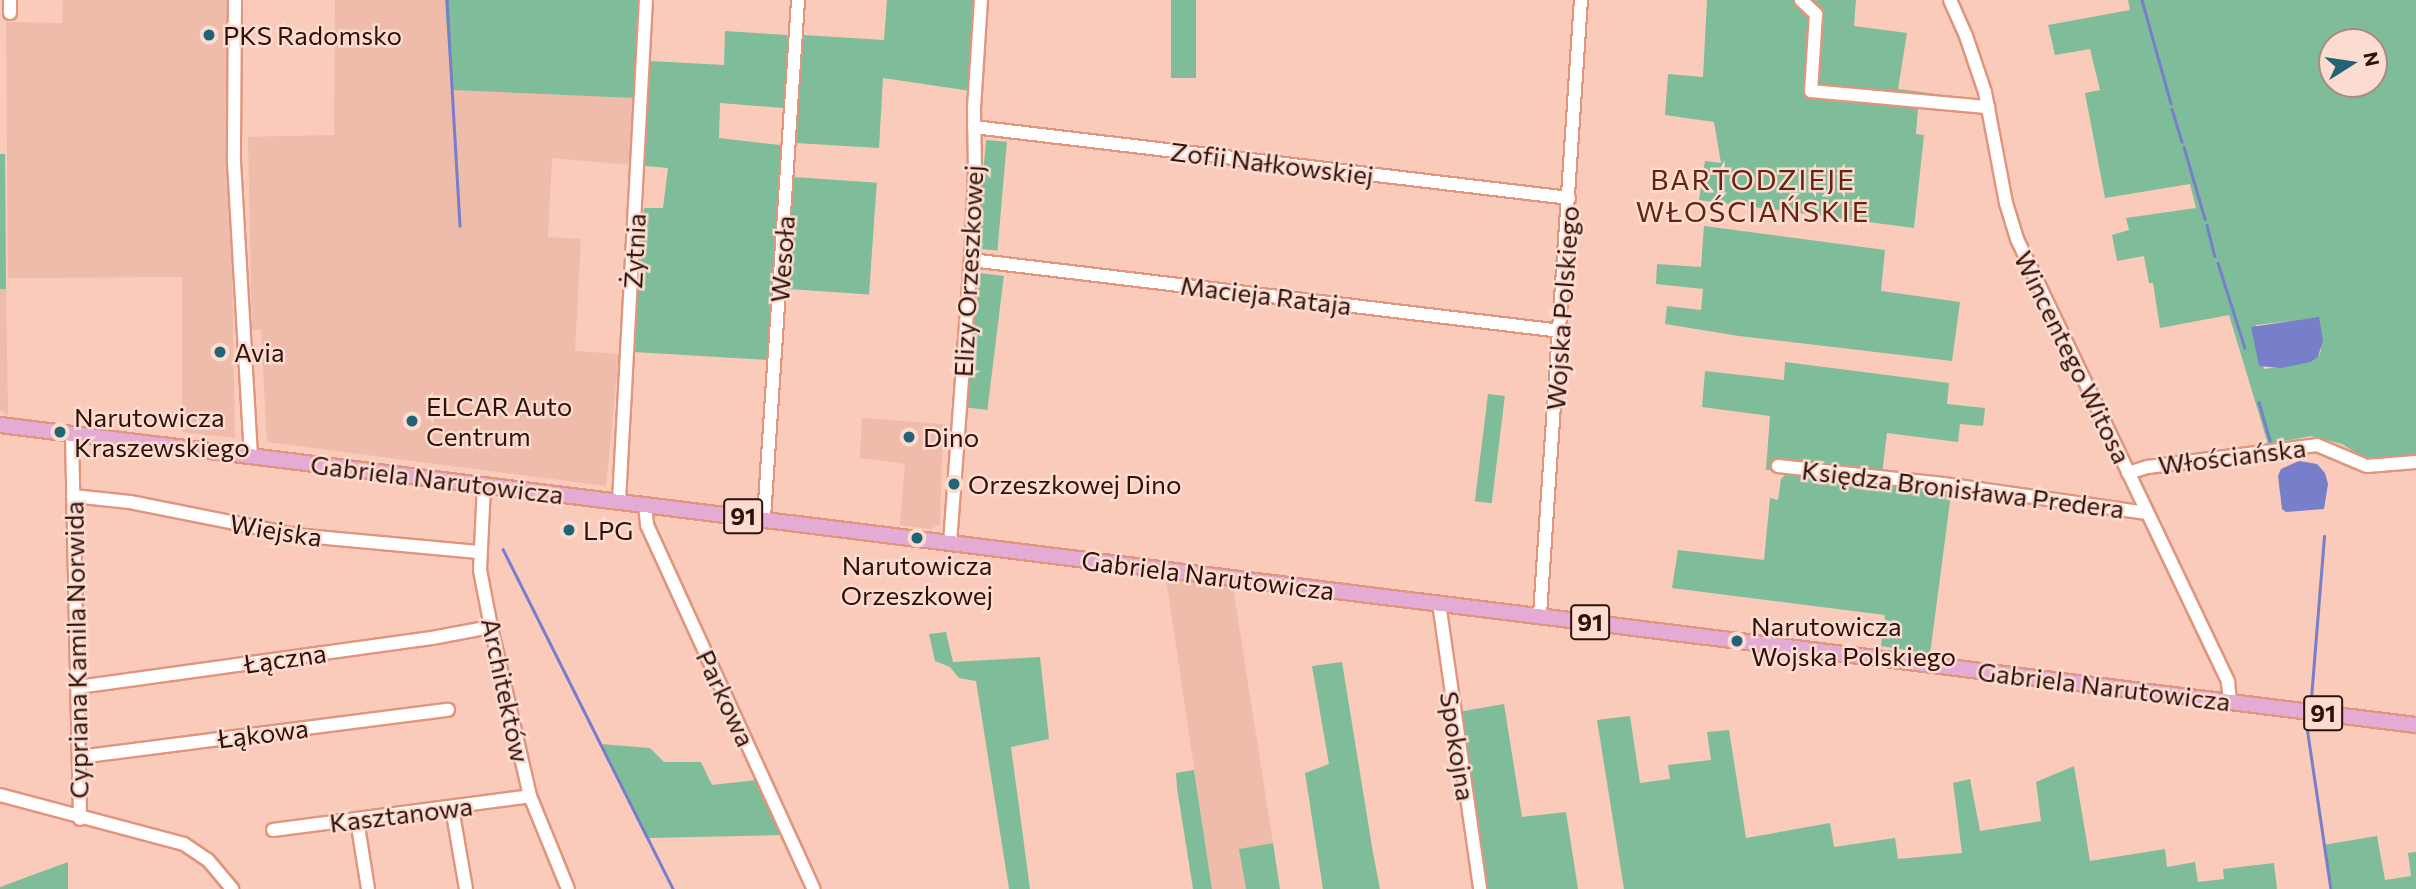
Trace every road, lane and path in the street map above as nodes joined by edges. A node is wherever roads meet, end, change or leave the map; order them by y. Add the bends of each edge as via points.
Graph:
1 (235, 0) edge
2 (646, 0) edge
3 (798, 0) edge
4 (981, 0) edge
5 (1581, 0) edge
6 (1801, 0) edge
7 (1950, 0) edge
8 (1988, 107) junction
9 (974, 127) junction
10 (1569, 198) junction
11 (971, 260) junction
12 (1560, 331) junction
13 (0, 425) edge
14 (72, 434) junction
15 (251, 456) junction
16 (2416, 462) edge
17 (1778, 466) dead end
18 (2128, 473) junction
19 (484, 485) junction
20 (73, 496) junction
21 (619, 501) junction
22 (645, 505) junction
23 (2147, 513) junction
24 (764, 518) junction
25 (950, 543) junction
26 (480, 552) junction
27 (1439, 603) junction
28 (1539, 615) junction
29 (491, 627) junction
30 (78, 687) junction
31 (2230, 702) junction
32 (448, 710) dead end
33 (2416, 725) edge
34 (79, 757) junction
35 (0, 795) edge
36 (530, 796) junction
37 (452, 808) junction
38 (80, 819) junction
39 (357, 820) junction
40 (273, 830) dead end
41 (232, 889) edge
42 (368, 889) edge
43 (466, 889) edge
44 (568, 889) edge
45 (814, 889) edge
46 (1480, 889) edge

1 - 15 street via 234,162
2 - 21 street, Żytnia
3 - 24 street, Wesoła
4 - 9 street, Elizy Orzeszkowej
5 - 10 street, Wojska Polskiego
6 - 8 street via 1816,14 1811,92
7 - 8 street, Wincentego Witosa
8 - 18 street, Wincentego Witosa via 2017,239
9 - 10 street, Zofii Nałkowskiej
9 - 11 street, Elizy Orzeszkowej
10 - 12 street, Wojska Polskiego
11 - 12 street, Macieja Rataja
11 - 25 street, Elizy Orzeszkowej
12 - 28 street, Wojska Polskiego
13 - 14 main road, Gabriela Narutowicza / 91
14 - 15 main road, Gabriela Narutowicza / 91
14 - 20 street, Cypriana Kamila Norwida
15 - 19 main road, Gabriela Narutowicza / 91
16 - 18 street, Włościańska via 2367,466 2317,445
17 - 23 street, Księdza Bronisława Predera
18 - 23 street, Wincentego Witosa
19 - 21 main road, Gabriela Narutowicza / 91
19 - 26 street, Architektów
20 - 26 street, Wiejska via 130,502 295,536
20 - 30 street, Cypriana Kamila Norwida
21 - 22 main road, Gabriela Narutowicza / 91
22 - 24 main road, Gabriela Narutowicza / 91
22 - 45 street, Parkowa via 646,525
23 - 31 street, Wincentego Witosa via 2228,682
24 - 25 main road, Gabriela Narutowicza / 91
25 - 27 main road, Gabriela Narutowicza / 91
26 - 29 street, Architektów
27 - 28 main road, Gabriela Narutowicza / 91
27 - 46 street, Spokojna
28 - 31 main road, Gabriela Narutowicza / 91
29 - 30 street, Łączna
29 - 36 street, Architektów
30 - 34 street, Cypriana Kamila Norwida
31 - 33 main road, Gabriela Narutowicza / 91
32 - 34 street, Łąkowa
34 - 38 street, Cypriana Kamila Norwida
35 - 38 street
36 - 37 street, Kasztanowa
36 - 44 street, Architektów
37 - 39 street, Kasztanowa
37 - 43 street
38 - 41 street, Cypriana Kamila Norwida via 184,844 208,860
39 - 40 street, Kasztanowa
39 - 42 street

